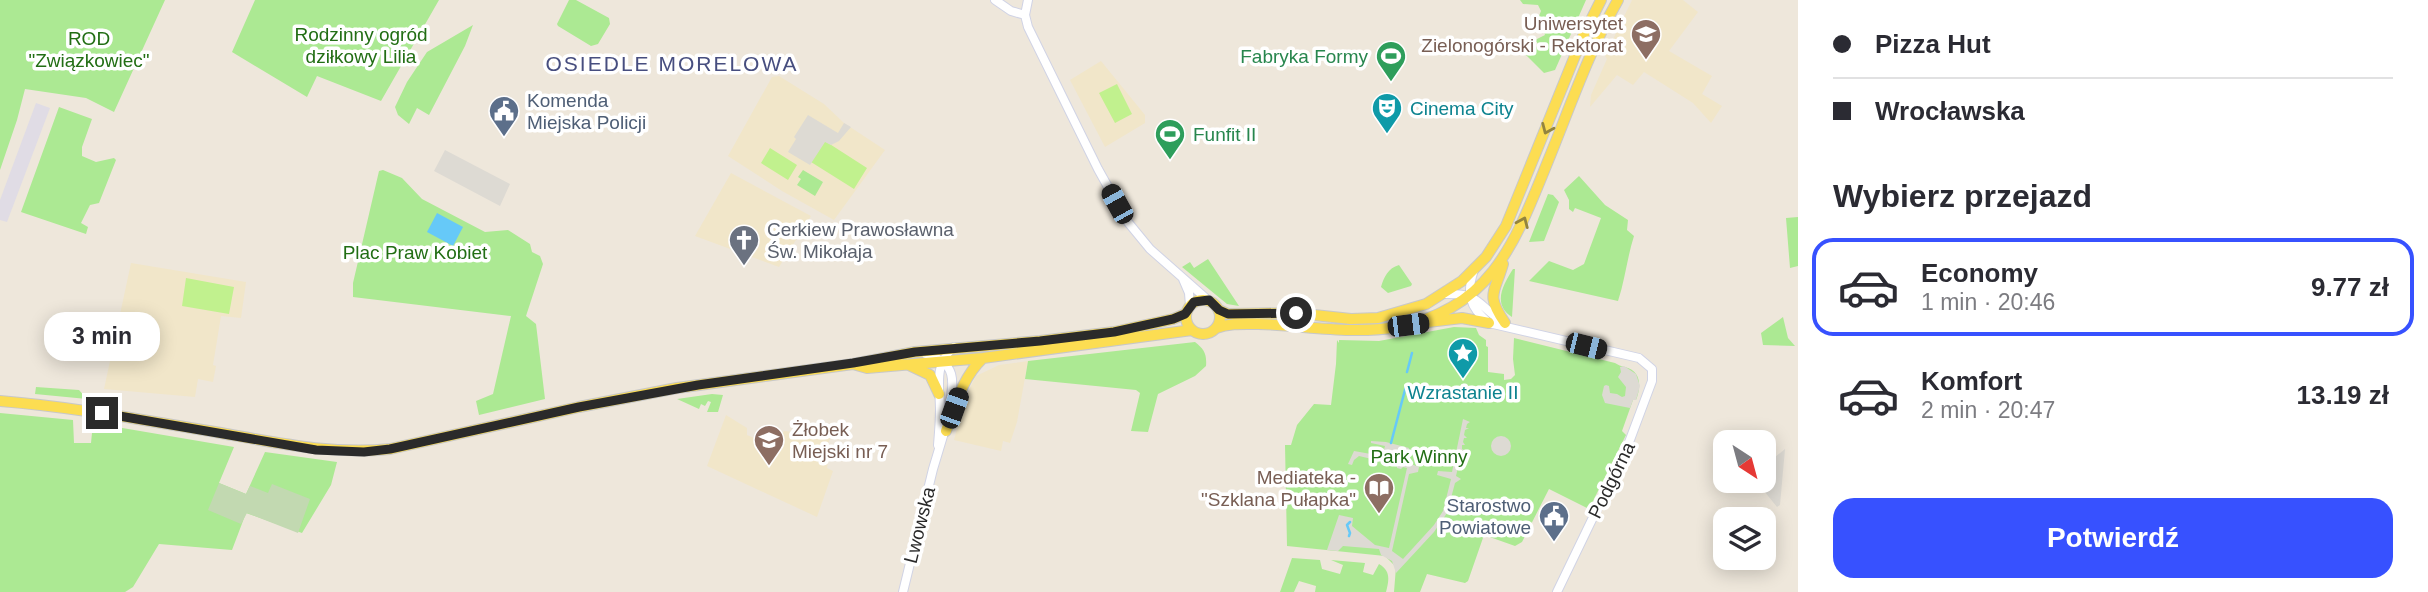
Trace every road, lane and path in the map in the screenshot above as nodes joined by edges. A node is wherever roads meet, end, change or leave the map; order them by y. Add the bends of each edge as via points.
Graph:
1 (995, 0) edge
2 (1028, 0) edge
3 (1600, 0) edge
4 (1616, 4) edge
5 (1025, 15) junction
6 (1506, 256) junction
7 (1474, 270) junction
8 (1180, 273) junction
9 (1445, 294) junction
10 (1468, 296) junction
11 (1209, 300) junction
12 (1187, 310) junction
13 (1219, 310) junction
14 (1489, 323) junction
15 (1504, 323) junction
16 (1408, 325) junction
17 (1216, 328) junction
18 (1192, 330) junction
19 (1514, 330) junction
20 (954, 347) junction
21 (915, 352) junction
22 (983, 358) junction
23 (942, 361) junction
24 (853, 363) junction
25 (907, 364) junction
26 (939, 394) junction
27 (0, 401) edge
28 (946, 431) junction
29 (936, 458) junction
30 (903, 592) edge
31 (1557, 592) edge

1 - 5 street
2 - 5 street
3 - 4 main road
3 -> 7 main road via 1506,226
6 -> 4 main road
5 - 8 street via 1122,213 1143,242
6 - 10 main road
6 - 15 main road via 1492,295
7 - 9 main road
7 - 10 street
8 - 11 street
8 - 12 street via 1189,293
9 - 10 street
9 - 13 main road via 1409,311 1351,320
10 - 14 street
10 - 15 street
10 - 16 main road
11 - 12 main road via 1199,300
11 - 13 main road
12 - 18 main road
12 - 20 main road via 1173,319 1100,334
13 - 17 main road
14 - 16 main road via 1462,318
14 - 19 street
15 - 19 street
16 - 17 main road via 1379,329 1255,324
17 - 18 main road via 1204,334
18 - 22 main road
19 - 31 street, Podgórna via 1639,358 1649,365 1653,377 1628,445
20 - 21 main road
20 - 23 street
21 - 23 street
21 - 24 main road
22 - 23 main road
22 - 28 main road via 964,380
23 - 25 main road
23 - 26 street, Lwowska
23 - 28 street, Lwowska via 953,381
24 - 25 main road via 867,368
24 - 27 main road via 664,391 364,452 316,450 102,413
25 - 26 main road via 930,375
26 - 29 street, Lwowska
28 - 29 street, Lwowska
29 - 30 street, Lwowska

